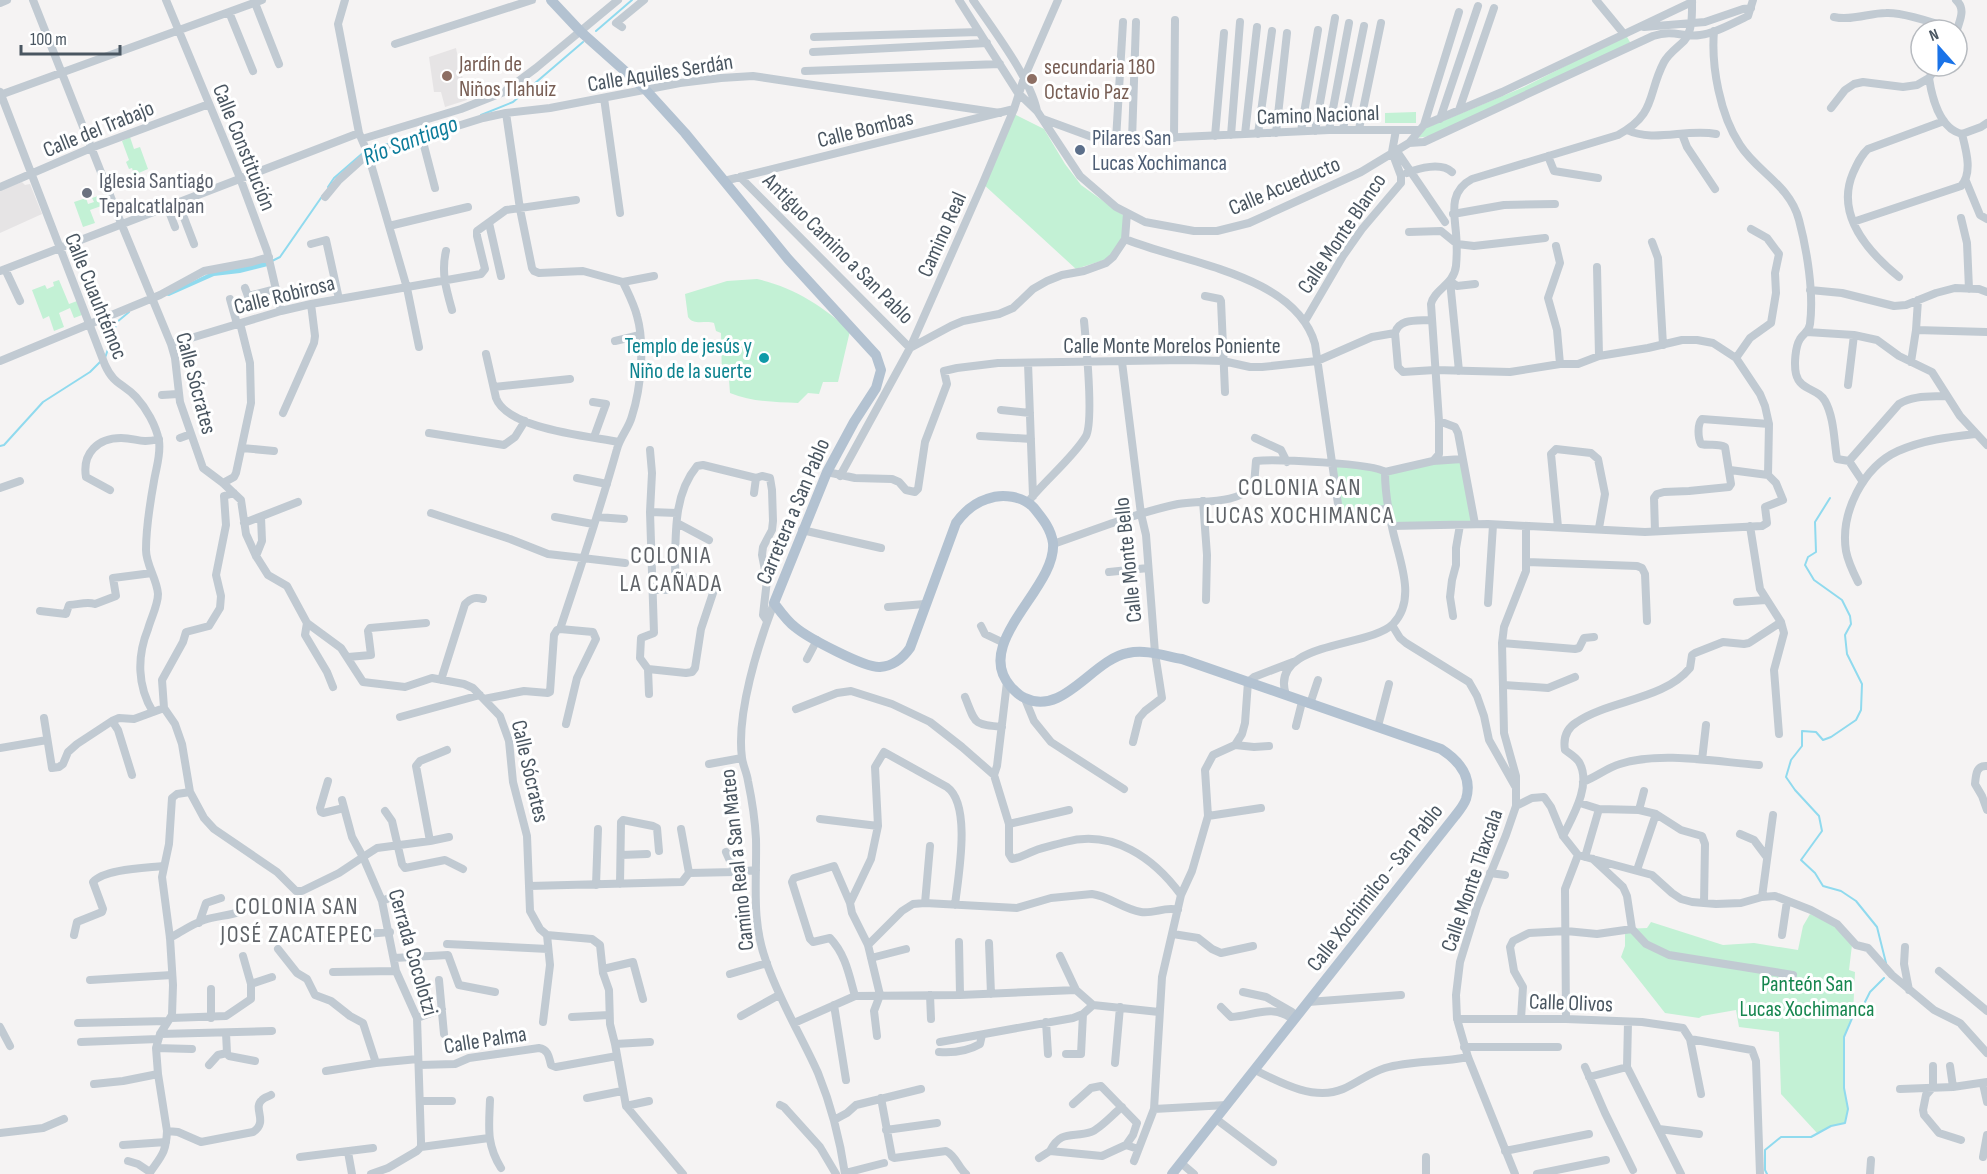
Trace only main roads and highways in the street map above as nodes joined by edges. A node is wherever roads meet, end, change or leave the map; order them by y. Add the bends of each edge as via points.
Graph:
1 (550, 0) edge
2 (1286, 695) joint
3 (1172, 1174) edge

1 - 2 main road, Carretera a San Pablo via 645,89 788,259 876,355 881,370 876,388 827,472 774,603 795,627 866,665 887,666 897,661 905,655 962,514 994,497 1031,499 1050,530 1053,544 1051,562 1004,643 1001,664 1007,682 1018,694 1025,699 1054,699 1128,652 1182,659
2 - 3 main road, Calle Xochimilco - San Pablo via 1441,749 1455,758 1465,773 1466,799

